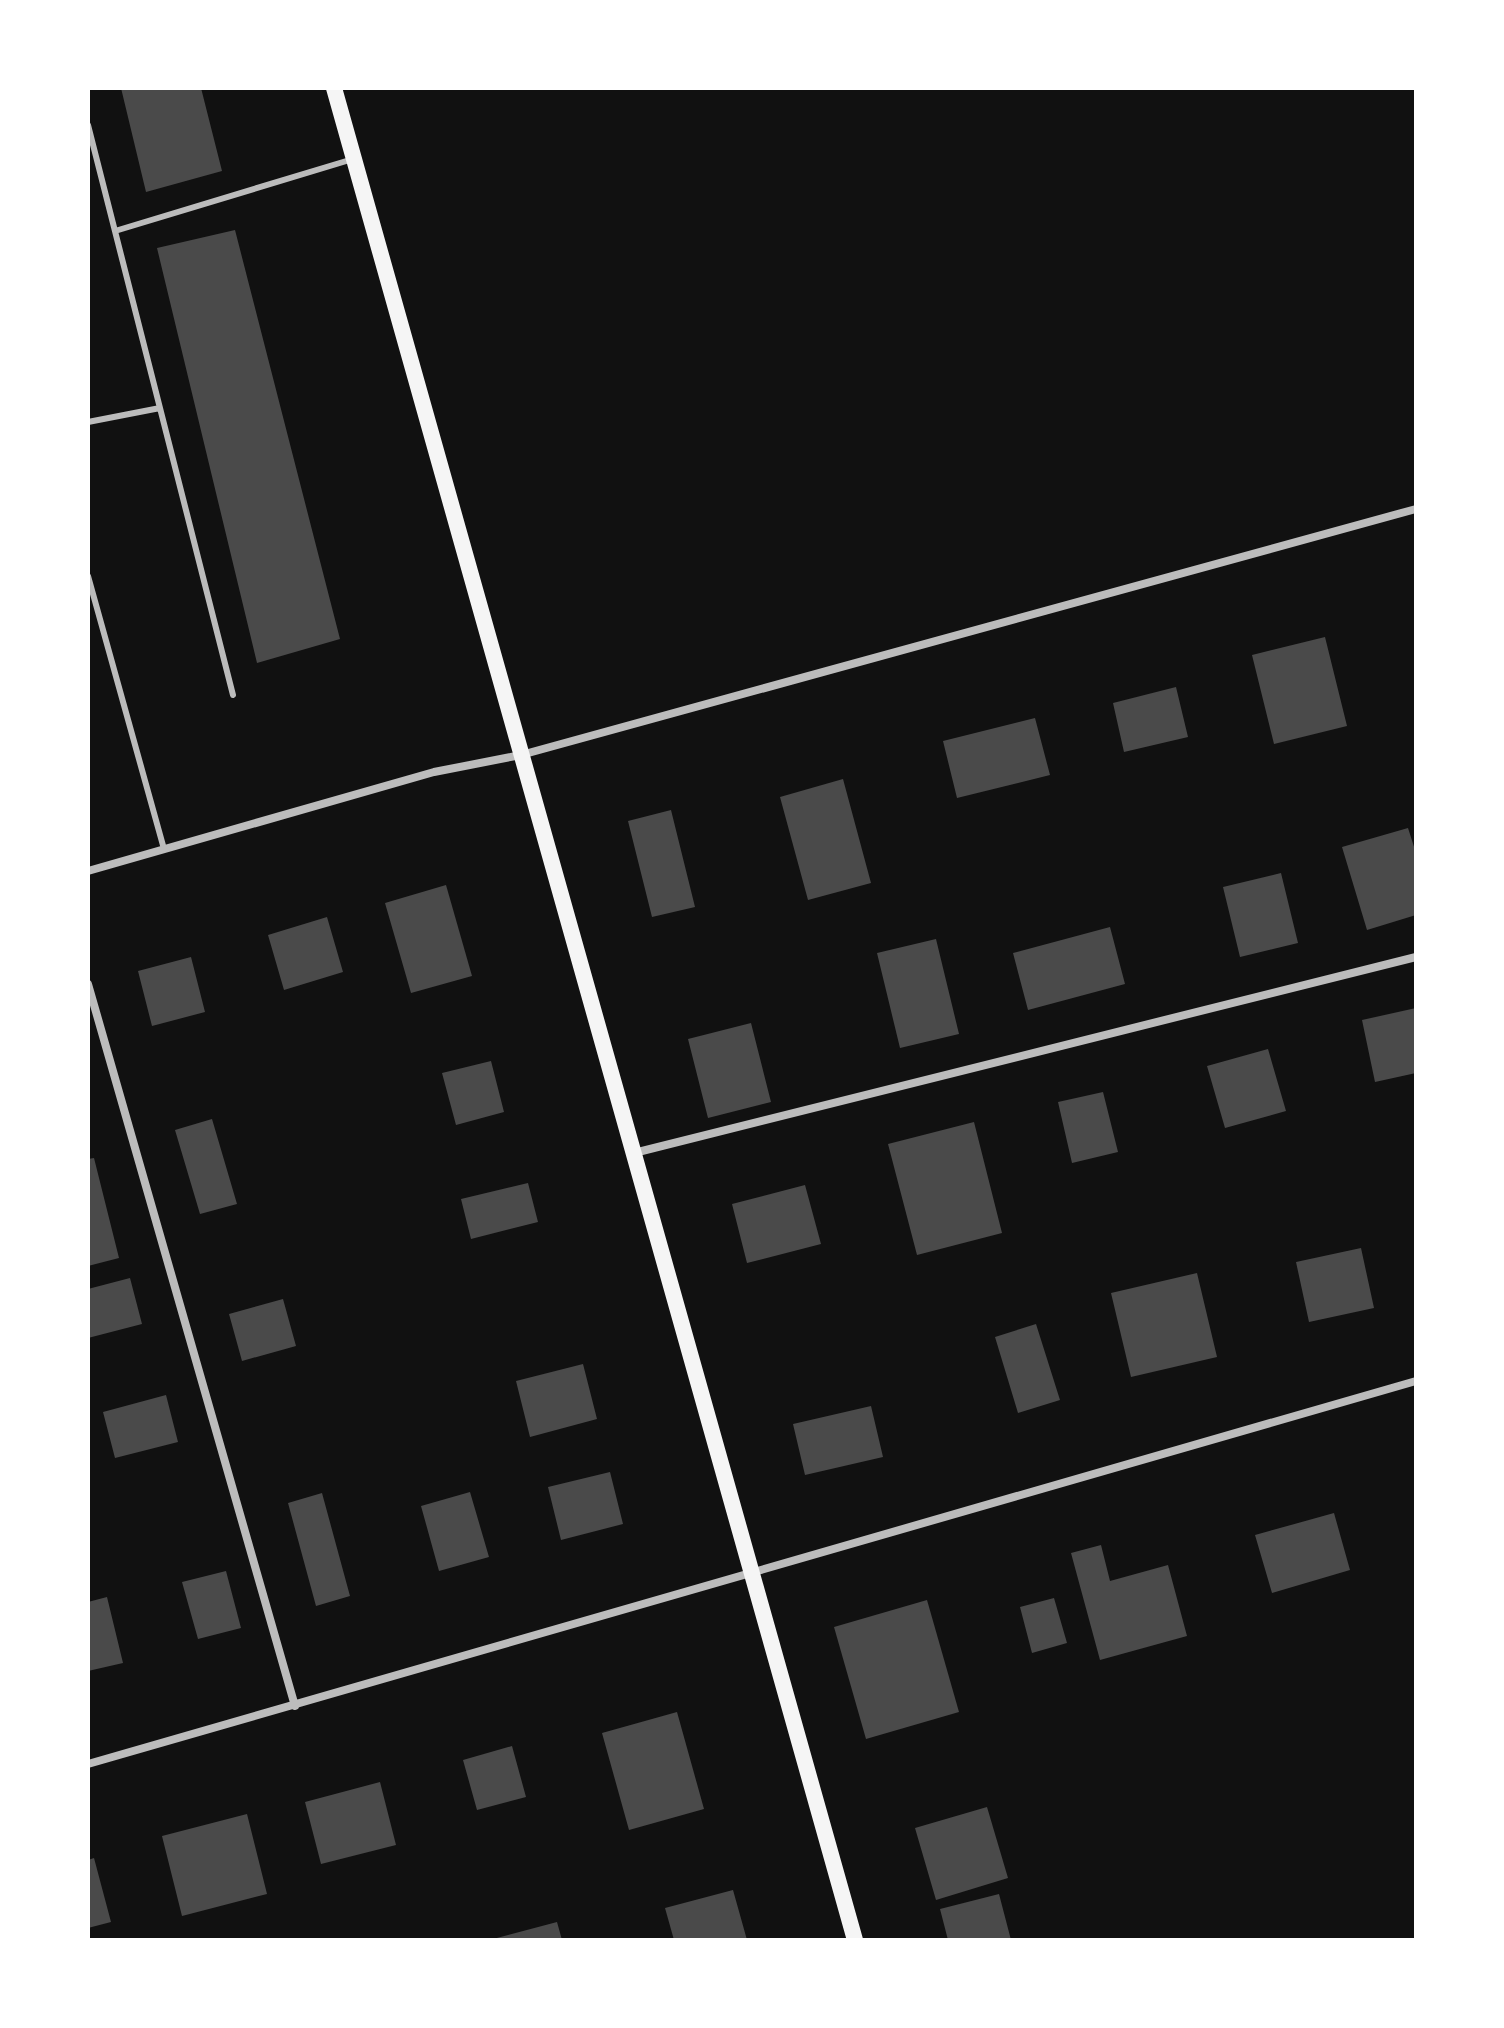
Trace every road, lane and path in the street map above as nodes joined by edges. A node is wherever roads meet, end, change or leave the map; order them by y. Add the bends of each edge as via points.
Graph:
1 (334, 88) edge
2 (88, 125) edge
3 (354, 159) junction
4 (115, 231) junction
5 (160, 408) junction
6 (88, 422) edge
7 (1416, 509) edge
8 (88, 576) edge
9 (233, 695) dead end
10 (521, 755) junction
11 (164, 849) junction
12 (88, 871) edge
13 (1416, 957) edge
14 (88, 984) edge
15 (634, 1153) junction
16 (1416, 1381) edge
17 (751, 1571) junction
18 (295, 1706) junction
19 (88, 1764) edge
20 (855, 1940) edge

1 - 3 main road
2 - 4 lane
3 - 4 lane
3 - 10 main road
4 - 5 lane
5 - 6 lane
5 - 9 lane
7 - 10 street
8 - 11 lane
10 - 11 street via 434,772
10 - 15 main road
11 - 12 street
13 - 15 street
14 - 18 street
15 - 17 main road
16 - 17 street
17 - 18 street
17 - 20 main road
18 - 19 street

